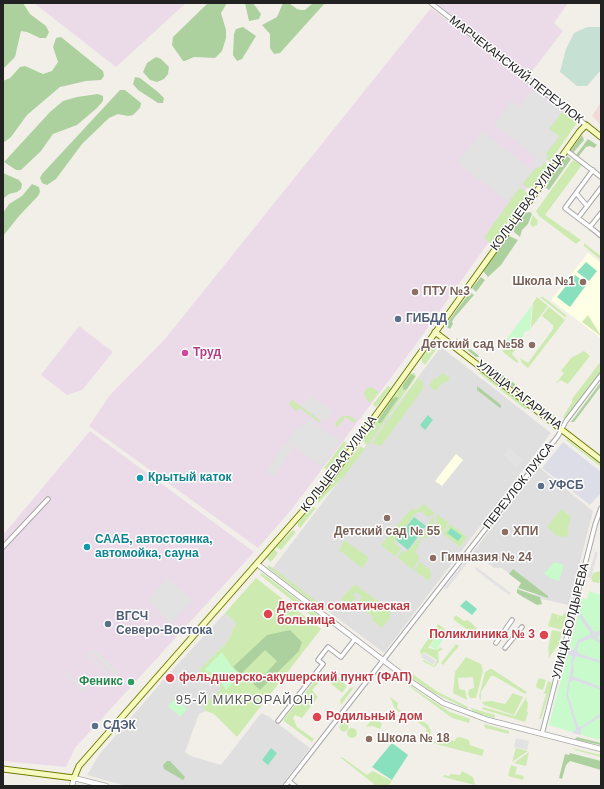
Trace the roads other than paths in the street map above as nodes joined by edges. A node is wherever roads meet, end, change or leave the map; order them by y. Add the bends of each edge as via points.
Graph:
1 (431, 3) edge
2 (586, 125) junction
3 (601, 137) edge
4 (566, 150) junction
5 (593, 170) junction
6 (601, 177) edge
7 (601, 188) edge
8 (576, 194) junction
9 (588, 206) junction
10 (601, 213) edge
11 (578, 218) junction
12 (590, 227) junction
13 (601, 236) edge
14 (435, 332) junction
15 (601, 375) edge
16 (562, 429) junction
17 (601, 460) edge
18 (48, 499) dead end
19 (601, 508) edge
20 (3, 547) edge
21 (257, 564) junction
22 (512, 620) dead end
23 (522, 627) dead end
24 (355, 639) junction
25 (496, 643) dead end
26 (506, 648) dead end
27 (383, 660) junction
28 (278, 721) dead end
29 (542, 734) junction
30 (601, 749) edge
31 (3, 769) edge
32 (74, 778) junction
33 (289, 781) junction
34 (72, 786) edge
35 (106, 786) edge
36 (286, 786) edge
37 (294, 786) edge

1 - 2 street, МАРЧЕКАНСКИЙ ПЕРЕУЛОК
2 - 3 main road, МАРЧЕКАНСКИЙ ПЕРЕУЛОК
2 - 4 main road, КОЛЬЦЕВАЯ УЛИЦА
4 - 5 street
4 - 14 main road, КОЛЬЦЕВАЯ УЛИЦА
5 - 6 street
5 - 8 street
7 - 9 street
8 - 9 street
8 - 11 street via 565,208
9 - 11 street
10 - 12 street
11 - 12 street
12 - 13 street
14 - 16 main road, УЛИЦА ГАГАРИНА
14 - 21 main road, КОЛЬЦЕВАЯ УЛИЦА via 325,486
15 - 16 street, ПЕРЕУЛОК ЛУКСА
16 - 17 main road, УЛИЦА ГАГАРИНА
16 - 27 street, ПЕРЕУЛОК ЛУКСА
18 - 20 street
19 - 29 street, УЛИЦА БОЛДЫРЕВА
21 - 24 street
21 - 32 main road, КОЛЬЦЕВАЯ УЛИЦА via 79,766
22 - 25 street
23 - 26 street
24 - 27 street
24 - 28 street via 341,657 328,647 318,660 323,664
27 - 29 street via 451,707
27 - 33 street, ПЕРЕУЛОК ЛУКСА
29 - 30 street
31 - 32 main road
32 - 34 street, КОЛЬЦЕВАЯ УЛИЦА
32 - 35 street
33 - 36 street, ПЕРЕУЛОК ЛУКСА
33 - 37 street

